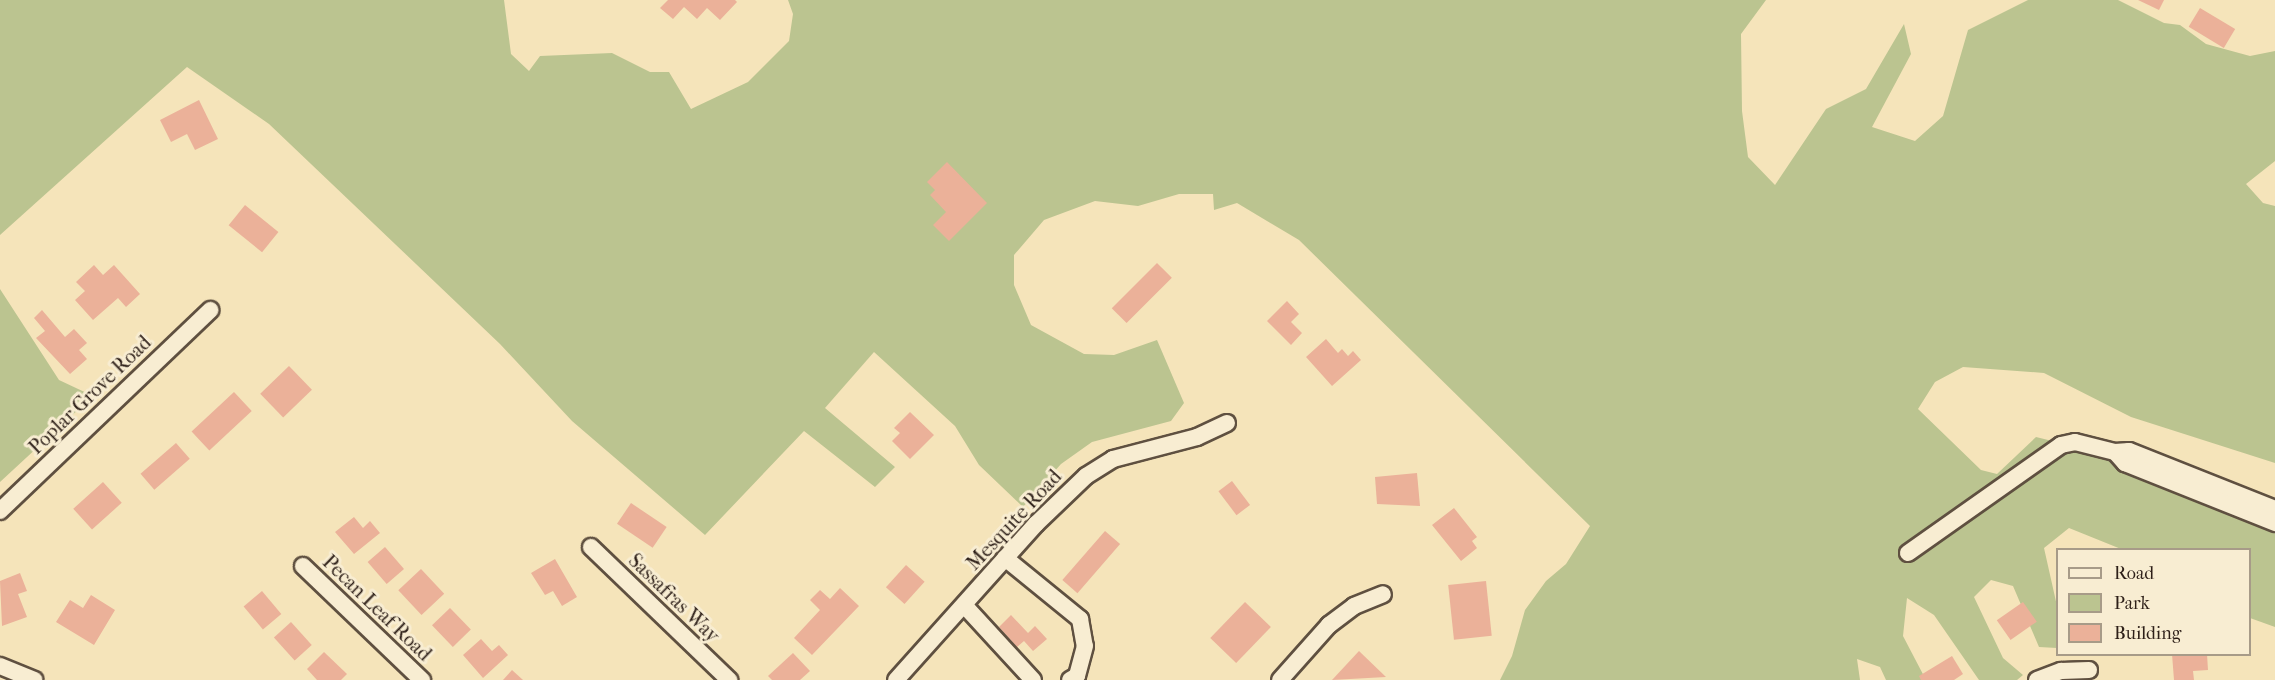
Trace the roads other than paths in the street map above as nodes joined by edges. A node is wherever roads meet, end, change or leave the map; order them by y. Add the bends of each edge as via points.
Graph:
1 (210, 310) dead end
2 (1227, 423) dead end
3 (2115, 452) junction
4 (2275, 509) edge
5 (0, 511) edge
6 (2275, 523) edge
7 (591, 547) dead end
8 (1908, 553) dead end
9 (1005, 558) junction
10 (303, 566) dead end
11 (1383, 594) dead end
12 (964, 605) junction
13 (0, 666) edge
14 (2089, 670) dead end
15 (34, 680) edge
16 (422, 680) edge
17 (729, 680) edge
18 (896, 680) edge
19 (1033, 680) edge
20 (1070, 680) edge
21 (1280, 680) edge
22 (2037, 680) edge

1 - 5 street, Poplar Grove Road
2 - 9 street, Mesquite Road via 1197,437 1113,459 1086,476
3 - 4 street via 2129,451
3 - 6 street via 2125,463
3 - 8 street via 2075,442 2061,445
7 - 17 street, Sassafras Way
9 - 12 street, Mesquite Road
9 - 20 street via 1080,619 1085,646 1077,676
10 - 16 street, Pecan Leaf Road
11 - 21 street via 1354,606 1329,625
12 - 18 street, Mesquite Road
12 - 19 street
13 - 15 street
14 - 22 street via 2061,671

